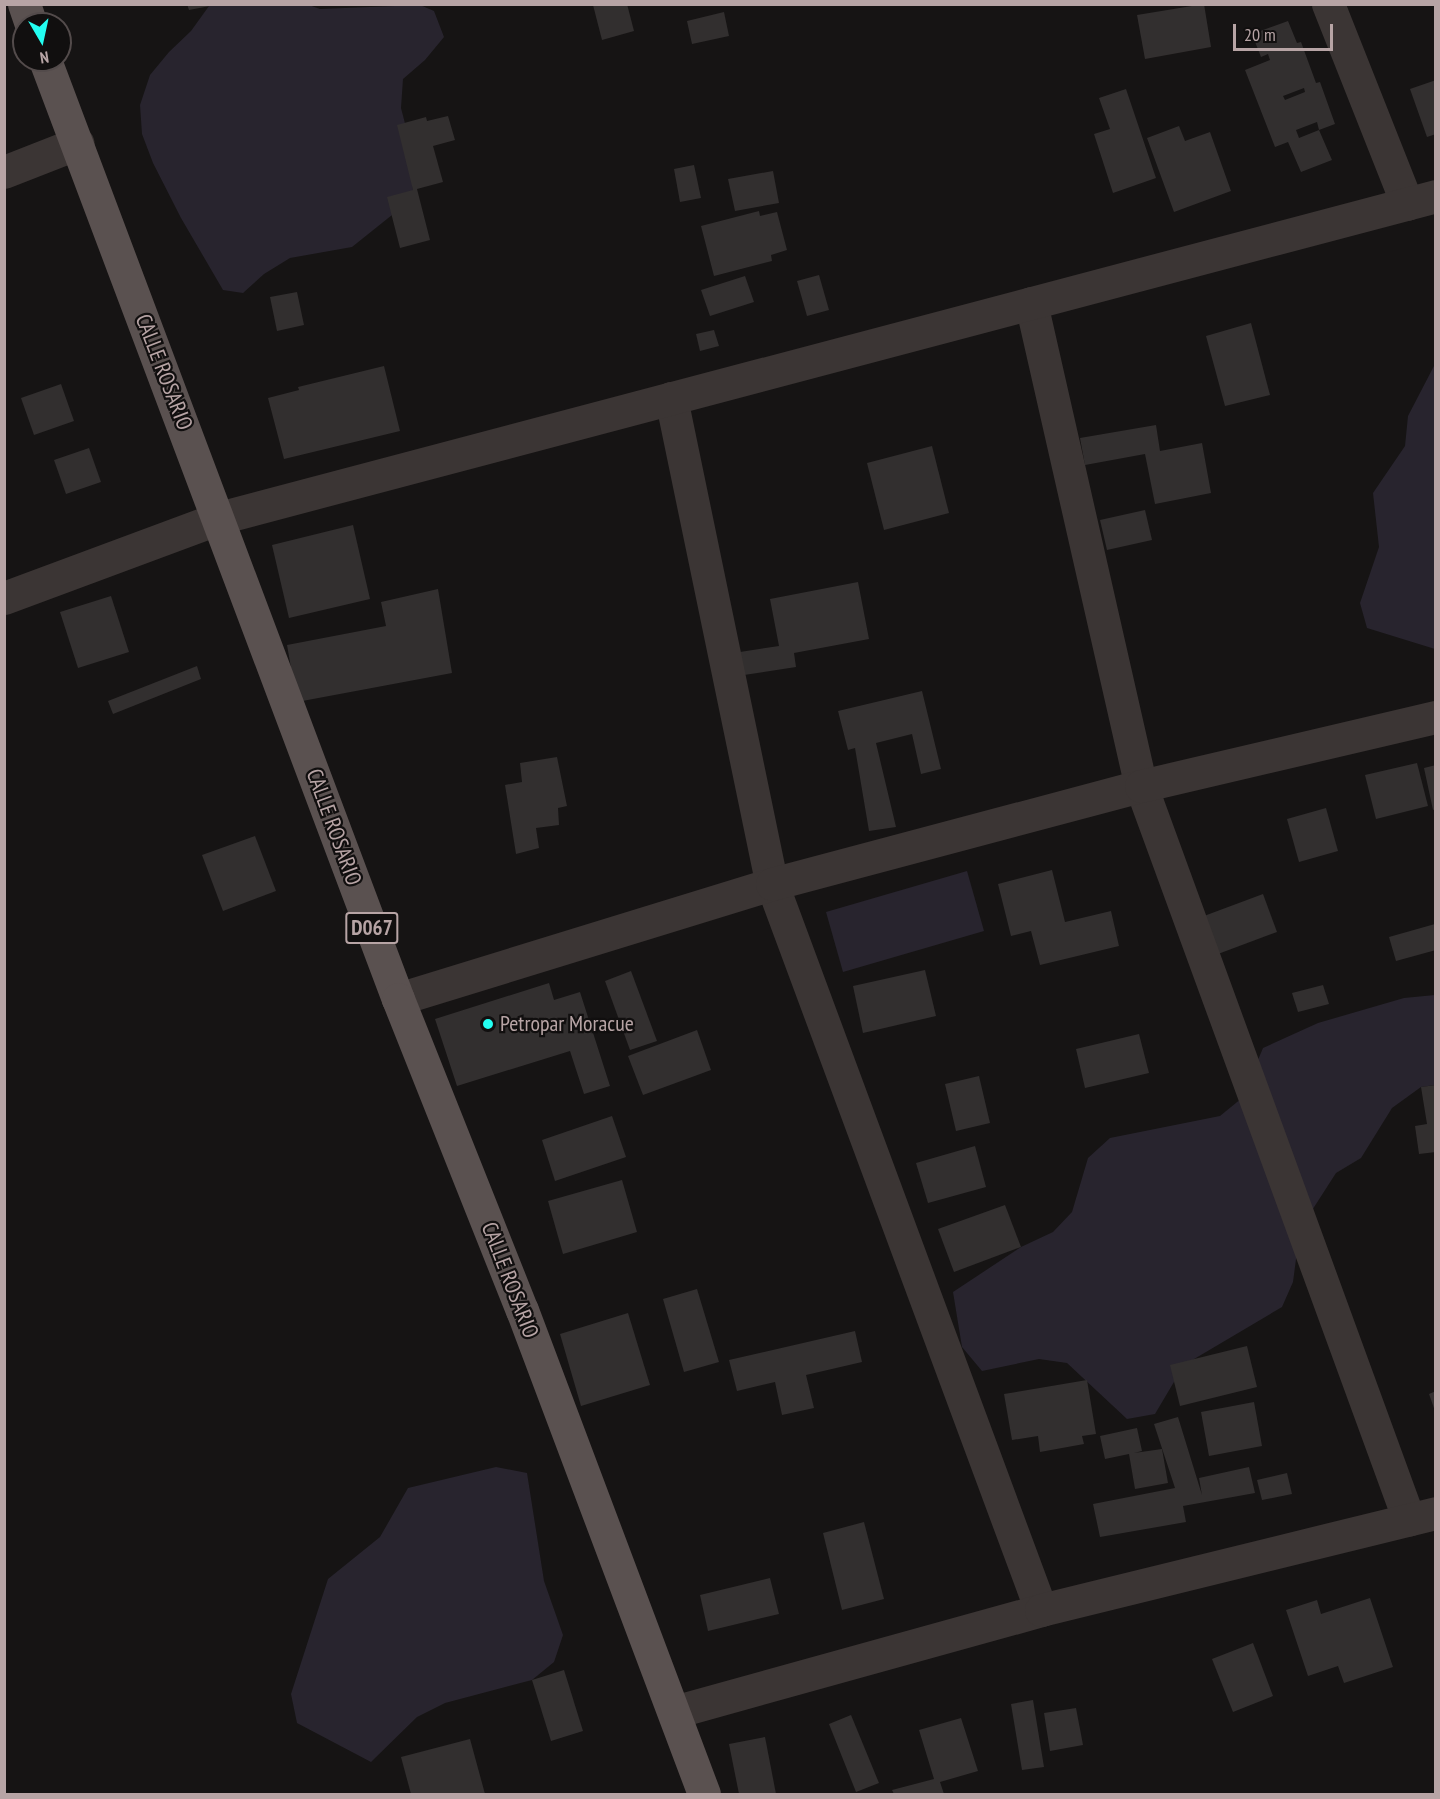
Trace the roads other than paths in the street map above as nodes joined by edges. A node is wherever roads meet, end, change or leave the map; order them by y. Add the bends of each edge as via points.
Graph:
1 (1328, 4) edge
2 (50, 72) edge
3 (78, 143) junction
4 (4, 172) edge
5 (1421, 200) edge
6 (1031, 303) junction
7 (671, 398) junction
8 (219, 518) junction
9 (4, 598) edge
10 (1436, 717) edge
11 (1141, 786) junction
12 (772, 884) junction
13 (398, 999) junction
14 (1422, 1517) edge
15 (1041, 1610) junction
16 (674, 1712) junction
17 (704, 1794) edge

1 - 5 street
2 - 3 main road, CALLE ROSARIO / D067
3 - 4 street
3 - 8 main road, CALLE ROSARIO / D067
5 - 6 street
6 - 7 street
6 - 11 street
7 - 8 street
7 - 12 street
8 - 9 street
8 - 13 main road, CALLE ROSARIO / D067
10 - 11 street
11 - 12 street
11 - 14 street
12 - 13 street
12 - 15 street
13 - 16 main road, CALLE ROSARIO / D067 via 522,1310
14 - 15 street
15 - 16 street
16 - 17 main road, CALLE ROSARIO / D067

